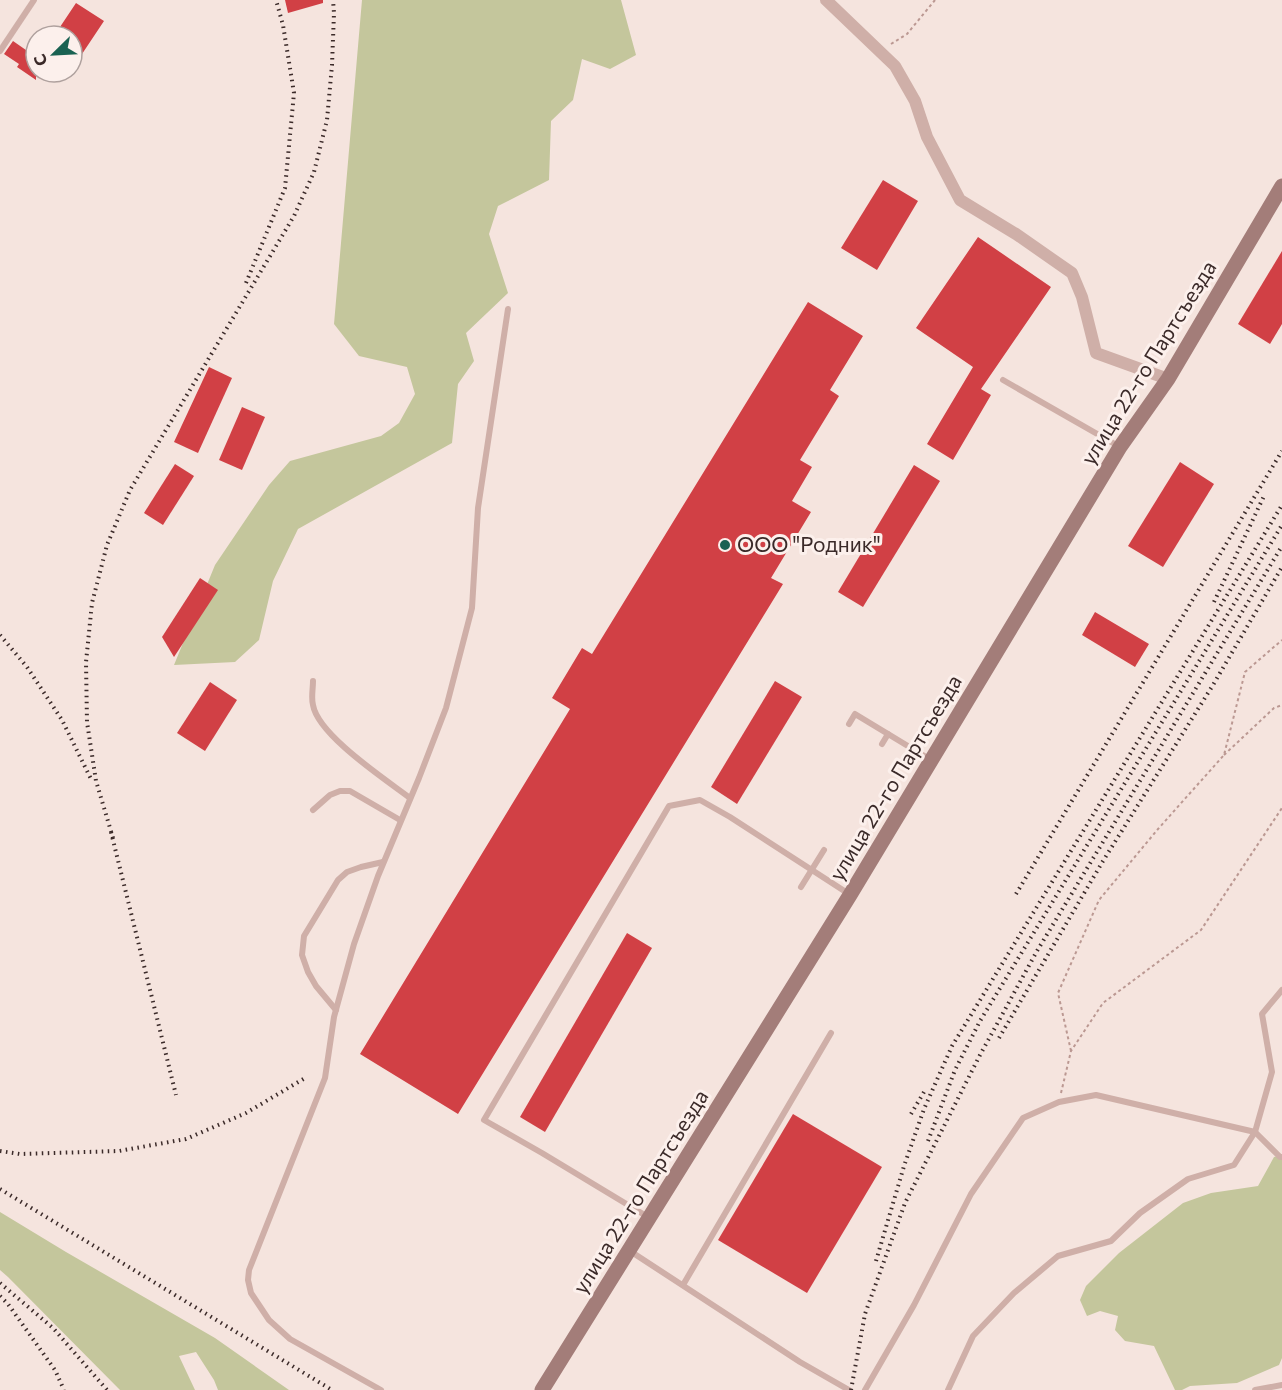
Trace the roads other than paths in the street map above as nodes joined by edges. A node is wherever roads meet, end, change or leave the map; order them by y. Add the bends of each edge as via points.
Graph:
1 (34, 0) edge
2 (826, 0) edge
3 (0, 51) edge
4 (1282, 186) edge
5 (508, 309) dead end
6 (1168, 379) junction
7 (1003, 380) dead end
8 (1120, 447) junction
9 (313, 681) dead end
10 (849, 724) dead end
11 (888, 734) junction
12 (882, 744) dead end
13 (932, 760) junction
14 (410, 798) junction
15 (313, 810) dead end
16 (400, 820) junction
17 (824, 850) dead end
18 (383, 862) junction
19 (812, 870) junction
20 (801, 887) dead end
21 (850, 895) junction
22 (1282, 990) edge
23 (336, 1010) junction
24 (831, 1033) dead end
25 (1255, 1132) junction
26 (1282, 1157) edge
27 (650, 1218) junction
28 (630, 1250) junction
29 (683, 1285) junction
30 (1282, 1385) edge
31 (381, 1390) edge
32 (542, 1390) edge
33 (849, 1390) edge
34 (865, 1390) edge
35 (948, 1390) edge
36 (1255, 1390) edge

1 - 3 lane
2 - 6 street via 895,66 960,200 1072,273 1083,297 1096,353
4 - 6 street, улица 22-го Партсъезда
5 - 14 lane via 478,508 472,608 446,708
6 - 8 street, улица 22-го Партсъезда
7 - 8 lane
8 - 13 street, улица 22-го Партсъезда
9 - 14 lane via 313,705 319,722 331,736
10 - 11 lane via 855,714
11 - 12 lane
11 - 13 lane
13 - 21 street, улица 22-го Партсъезда
14 - 16 lane
15 - 16 lane via 330,795 350,791
16 - 18 lane
17 - 19 lane
18 - 23 lane
18 - 23 lane via 347,872 338,880 304,936 302,955 308,972
19 - 20 lane
19 - 21 lane
19 - 27 lane via 700,800 669,806 484,1120
21 - 27 street, улица 22-го Партсъезда
22 - 25 lane via 1262,1014 1272,1072
23 - 31 lane via 325,1078 248,1280 251,1293 269,1320 290,1339
24 - 29 lane
25 - 26 lane
25 - 34 lane via 1096,1095 1059,1102 1023,1118 971,1194
25 - 35 lane via 1234,1165 1188,1179 1140,1213 1111,1241 1058,1256 1014,1293 974,1336
27 - 28 street, улица 22-го Партсъезда
28 - 29 lane
28 - 32 street, улица 22-го Партсъезда
29 - 33 lane
30 - 36 lane

